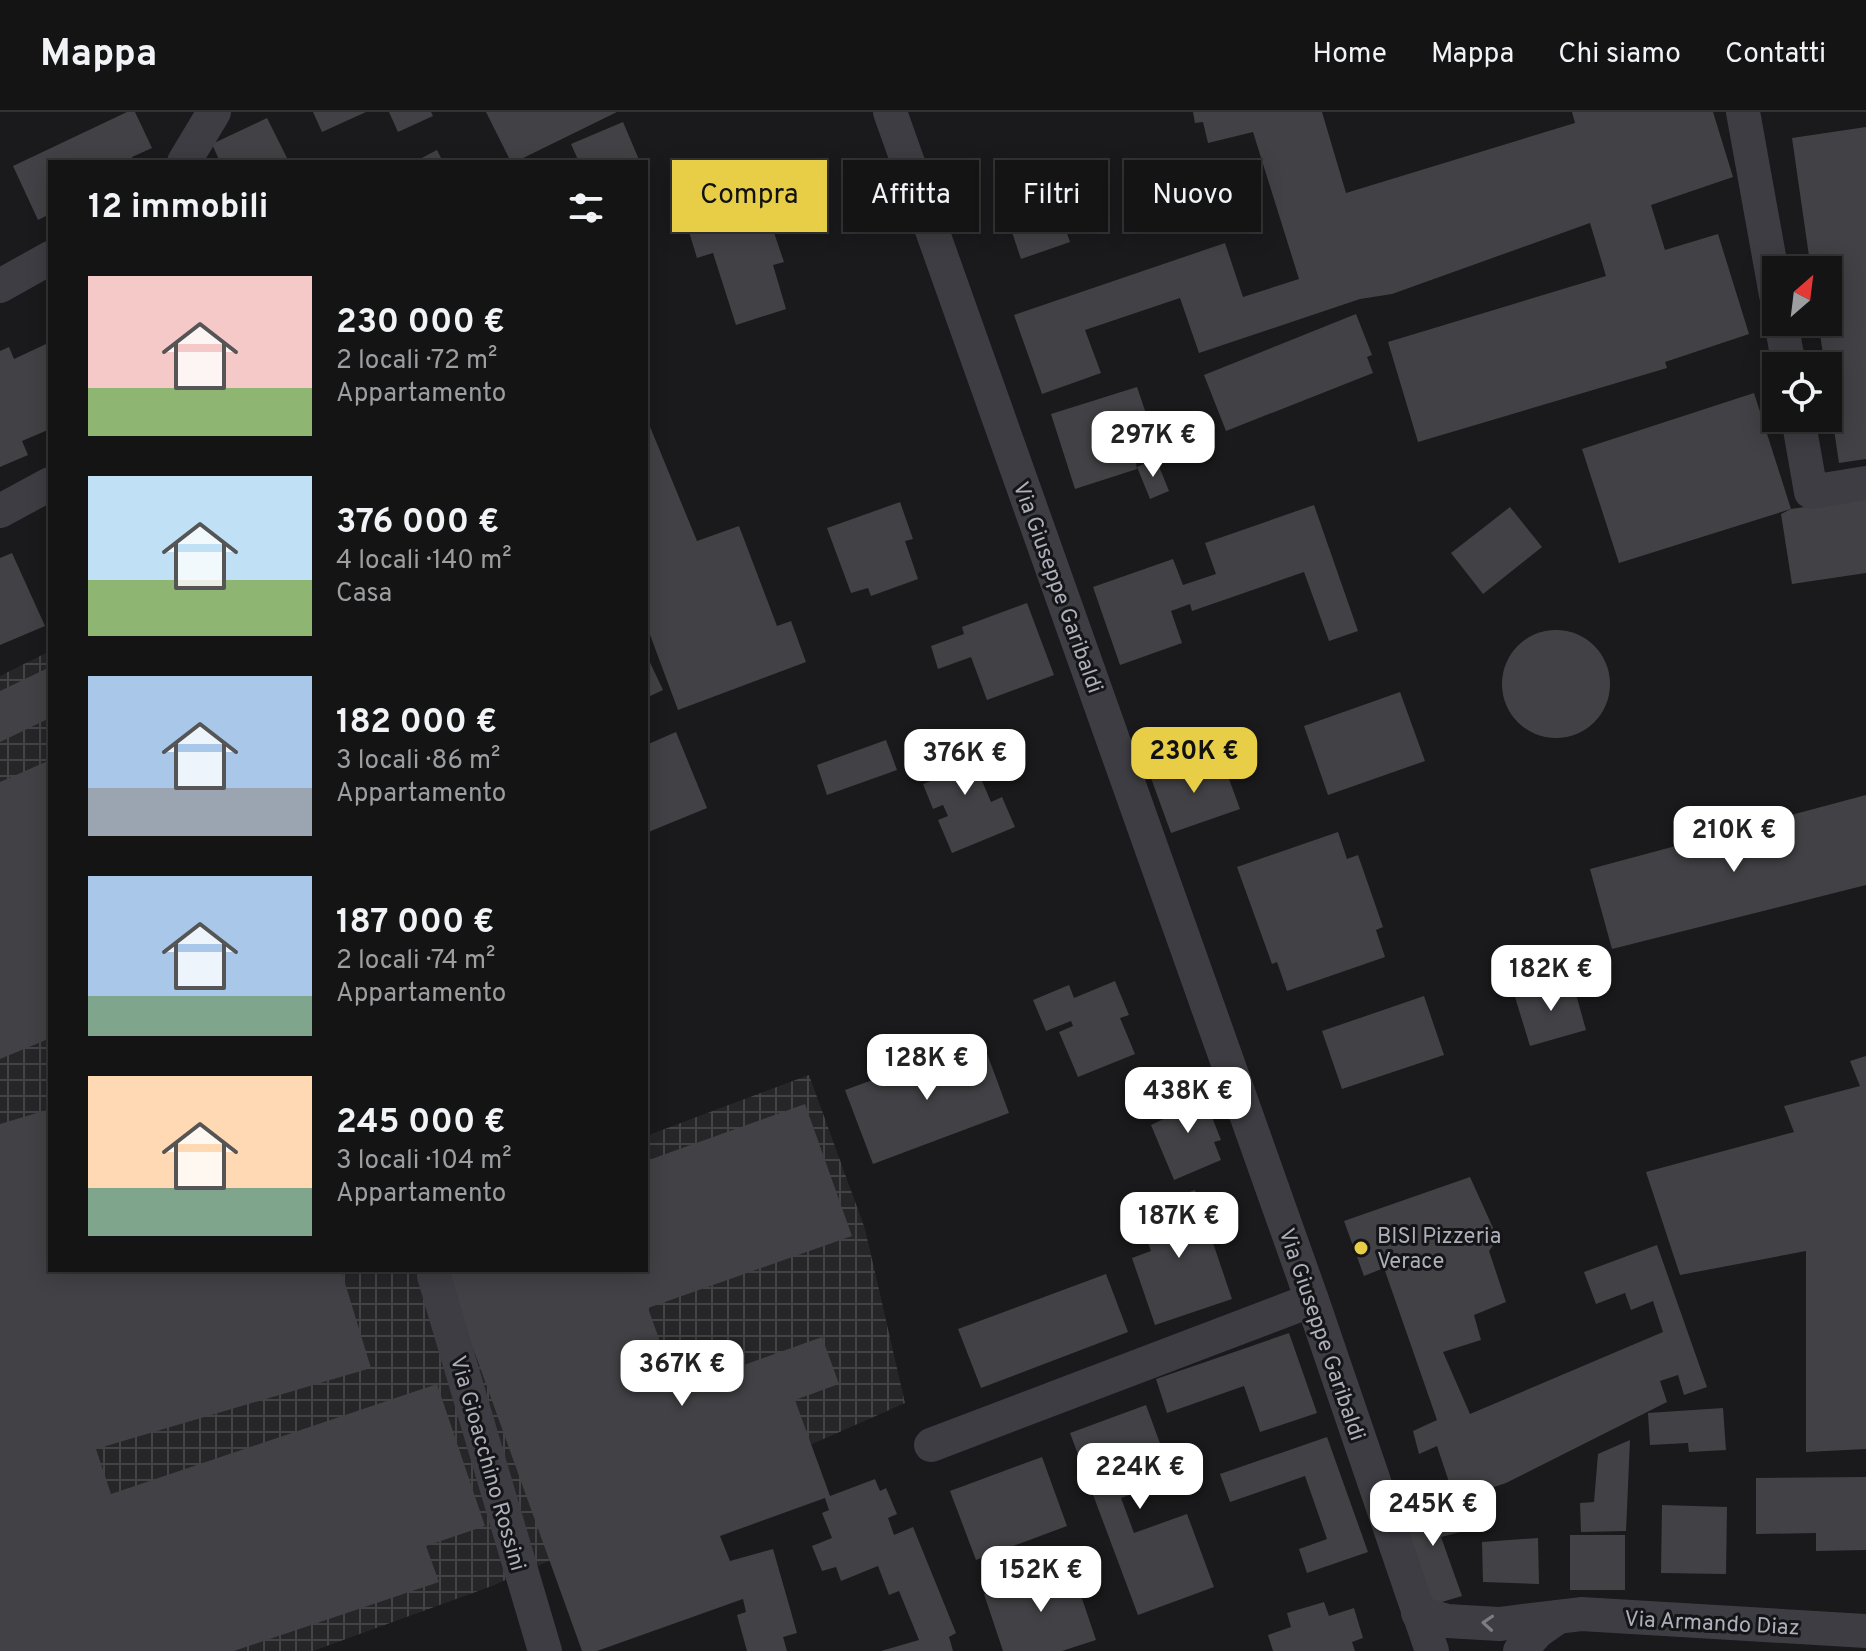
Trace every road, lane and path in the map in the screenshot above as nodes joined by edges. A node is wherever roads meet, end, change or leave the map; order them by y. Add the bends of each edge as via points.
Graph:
1 (214, 112) edge
2 (890, 112) edge
3 (1743, 112) edge
4 (185, 160) edge
5 (1769, 256) edge
6 (48, 259) edge
7 (0, 286) edge
8 (1800, 432) edge
9 (1866, 483) edge
10 (48, 485) edge
11 (0, 511) edge
12 (434, 1276) dead end
13 (1312, 1300) junction
14 (931, 1445) dead end
15 (1418, 1613) junction
16 (1558, 1617) junction
17 (1866, 1631) edge
18 (1516, 1648) edge
19 (545, 1651) edge
20 (1433, 1651) edge

1 - 4 street
2 - 13 street, Via Giuseppe Garibaldi
3 - 5 street
6 - 7 street
8 - 9 street via 1811,492
10 - 11 street
12 - 19 street, Via Gioacchino Rossini
13 - 14 street
13 - 15 street, Via Giuseppe Garibaldi
16 -> 15 street, Via Armando Diaz via 1499,1624 1447,1621
15 - 20 street, Via Giuseppe Garibaldi
16 - 17 street, Via Armando Diaz via 1581,1614
16 - 18 street

